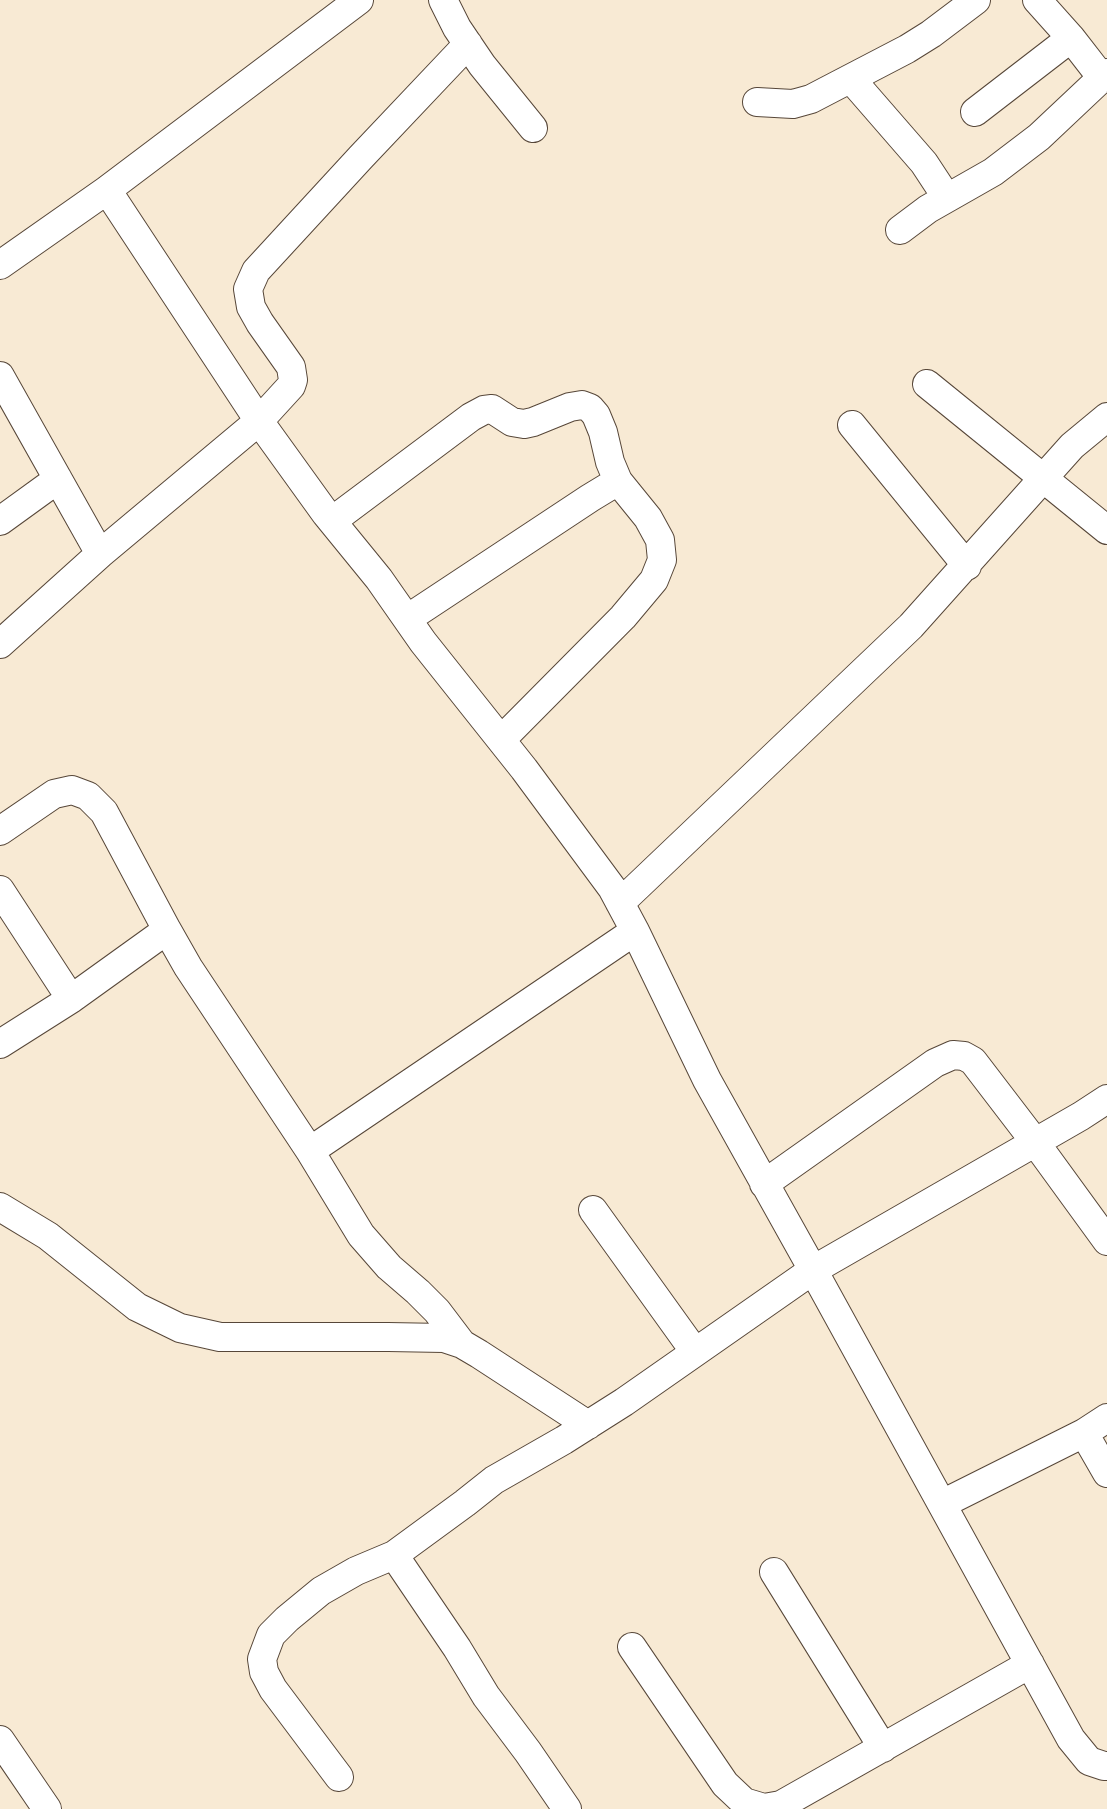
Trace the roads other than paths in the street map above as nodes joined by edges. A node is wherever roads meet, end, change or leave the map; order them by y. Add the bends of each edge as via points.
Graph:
1 (359, 0) edge
2 (443, 0) edge
3 (976, 0) edge
4 (1037, 0) edge
5 (1071, 38) junction
6 (468, 44) junction
7 (1104, 75) edge
8 (851, 79) junction
9 (757, 102) dead end
10 (976, 112) dead end
11 (534, 128) dead end
12 (107, 190) junction
13 (947, 198) junction
14 (900, 230) dead end
15 (0, 265) edge
16 (0, 376) edge
17 (927, 384) dead end
18 (1107, 417) edge
19 (259, 421) junction
20 (852, 426) dead end
21 (1044, 478) junction
22 (58, 479) junction
23 (618, 481) junction
24 (0, 521) edge
25 (332, 521) junction
26 (1107, 530) edge
27 (100, 554) junction
28 (966, 566) junction
29 (407, 619) junction
30 (0, 644) edge
31 (501, 740) junction
32 (0, 831) edge
33 (0, 890) edge
34 (620, 903) junction
35 (167, 930) junction
36 (635, 931) junction
37 (71, 1000) junction
38 (0, 1044) edge
39 (1107, 1099) edge
40 (1035, 1142) junction
41 (310, 1151) junction
42 (764, 1184) junction
43 (0, 1207) edge
44 (593, 1210) dead end
45 (1107, 1241) edge
46 (812, 1270) junction
47 (462, 1344) junction
48 (696, 1352) junction
49 (1107, 1418) edge
50 (588, 1425) junction
51 (1084, 1433) junction
52 (1107, 1473) edge
53 (942, 1504) junction
54 (394, 1555) junction
55 (774, 1572) dead end
56 (632, 1647) dead end
57 (1030, 1664) junction
58 (0, 1740) edge
59 (883, 1748) junction
60 (1107, 1766) edge
61 (339, 1777) dead end
62 (47, 1809) edge
63 (566, 1809) edge

1 - 12 street
2 - 6 street
3 - 8 street via 931,34
4 - 5 street
5 - 7 street
5 - 10 street
6 - 11 street
6 - 19 street via 256,271 248,289 251,306 290,367 293,380 283,397
7 - 13 street via 1039,137 993,172
8 - 9 street via 811,99 793,104
8 - 13 street via 924,163
12 - 15 street
12 - 19 street
13 - 14 street
16 - 22 street
17 - 21 street
18 - 21 street via 1072,446
19 - 25 street
19 - 27 street
20 - 28 street
21 - 26 street
21 - 28 street
22 - 24 street
22 - 27 street
23 - 25 street via 603,432 590,408 582,404 524,424 512,422 492,409 484,410
23 - 29 street
23 - 31 street via 648,518 660,540 662,560 654,580 623,617
25 - 29 street via 379,578
27 - 30 street
28 - 34 street via 911,626
29 - 31 street
31 - 34 street
32 - 35 street via 54,794 72,790 88,796 104,812
33 - 37 street
34 - 36 street
35 - 37 street
35 - 41 street via 188,968
36 - 41 street
36 - 42 street via 707,1080
37 - 38 street
39 - 40 street
40 - 42 street via 973,1061 953,1055 935,1063
40 - 45 street
40 - 46 street
41 - 47 street via 361,1235 390,1268 436,1311
42 - 46 street
43 - 47 street via 48,1236 137,1307 180,1328 220,1338 406,1337 444,1338
44 - 48 street
46 - 48 street
46 - 53 street
47 - 50 street
48 - 50 street
49 - 51 street
50 - 54 street via 494,1480
51 - 52 street
51 - 53 street
53 - 57 street
54 - 61 street via 321,1591 271,1636 262,1659 264,1672 273,1689
54 - 63 street via 486,1696
55 - 59 street
56 - 59 street via 725,1784 744,1802 764,1808 781,1805
57 - 59 street
57 - 60 street via 1071,1739 1089,1761
58 - 62 street

